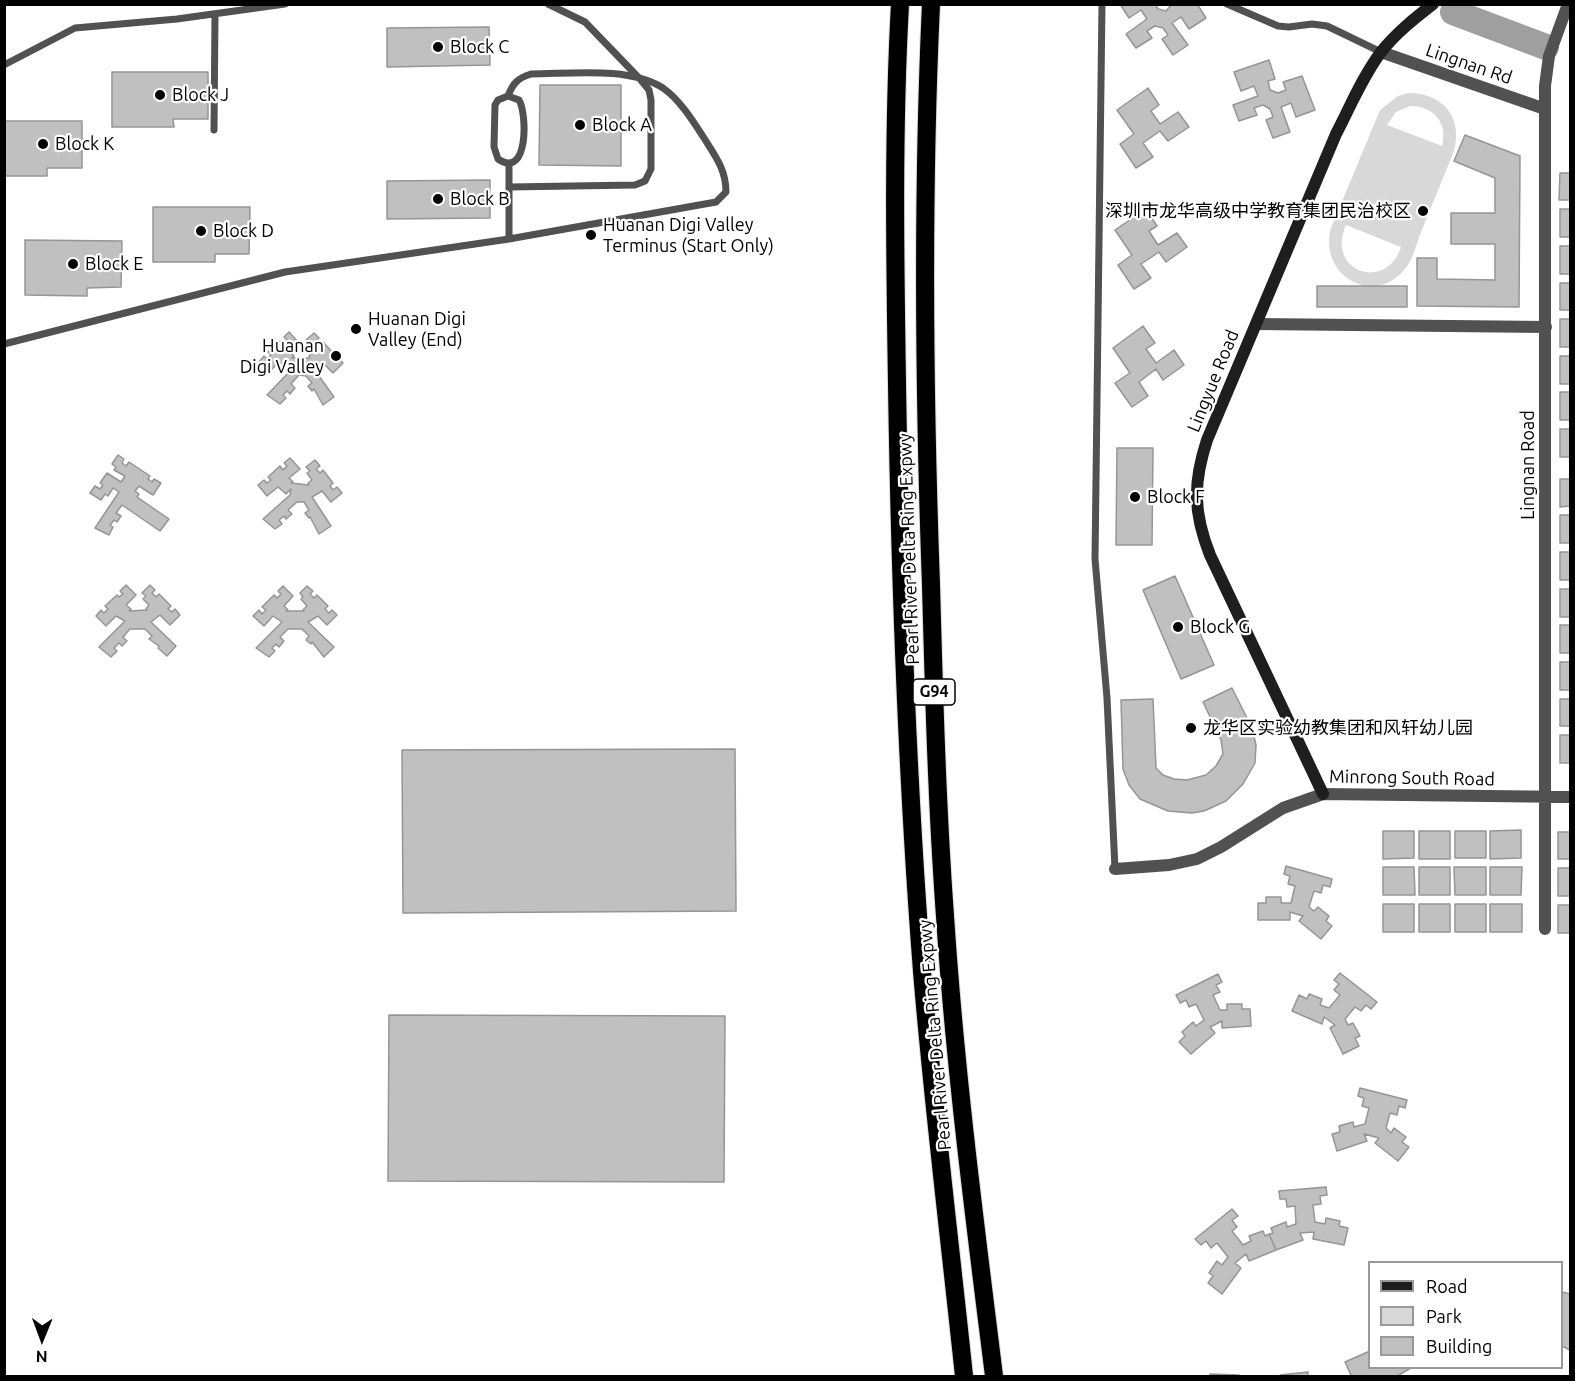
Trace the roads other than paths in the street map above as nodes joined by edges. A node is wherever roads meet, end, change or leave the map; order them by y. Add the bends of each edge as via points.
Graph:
1 (285, 4) edge
2 (549, 4) edge
3 (900, 4) edge
4 (931, 4) edge
5 (1102, 4) edge
6 (1227, 4) edge
7 (1433, 4) edge
8 (1568, 4) edge
9 (215, 15) junction
10 (1381, 52) junction
11 (4, 65) edge
12 (640, 79) junction
13 (508, 96) junction
14 (1545, 109) junction
15 (214, 130) dead end
16 (509, 163) junction
17 (509, 187) junction
18 (509, 239) junction
19 (1256, 324) junction
20 (1546, 327) junction
21 (4, 344) edge
22 (1323, 794) junction
23 (1546, 797) junction
24 (1570, 797) edge
25 (1115, 868) joint
26 (1545, 929) dead end
27 (964, 1377) edge
28 (996, 1377) edge

1 - 9 lane
2 - 12 lane via 585,22
3 - 27 highway, Pearl River Delta Ring Expwy / G94 via 896,307 907,743 922,974
4 - 28 highway, Pearl River Delta Ring Expwy / G94 via 926,448 934,700 945,917 963,1117
5 - 25 lane via 1095,559
6 - 10 lane via 1278,26 1327,26
7 - 10 street, Lingyue Road
8 - 14 street, Lingnan Road via 1549,57
9 - 11 lane via 75,28
9 - 15 lane
10 - 14 street, Lingnan Rd
10 - 19 street, Lingyue Road via 1336,134
12 - 13 lane via 611,73 531,74 520,78
12 - 17 lane via 651,100 651,169 645,181 635,185
12 - 18 lane via 674,98 694,124 726,178 726,192 716,202
13 - 16 lane via 519,100 523,111 521,153
13 - 16 lane via 495,105 494,147 498,159
14 - 20 street, Lingnan Road
16 - 17 lane
17 - 18 lane
18 - 21 lane via 285,272
19 - 20 street
19 - 22 street, Lingyue Road via 1200,462 1196,510 1210,555
20 - 23 street, Lingnan Road
22 - 23 street, Minrong South Road
22 - 25 street, Minrong South Road via 1283,808 1197,859
23 - 24 street, Minrong South Road
23 - 26 street, Lingnan Road

